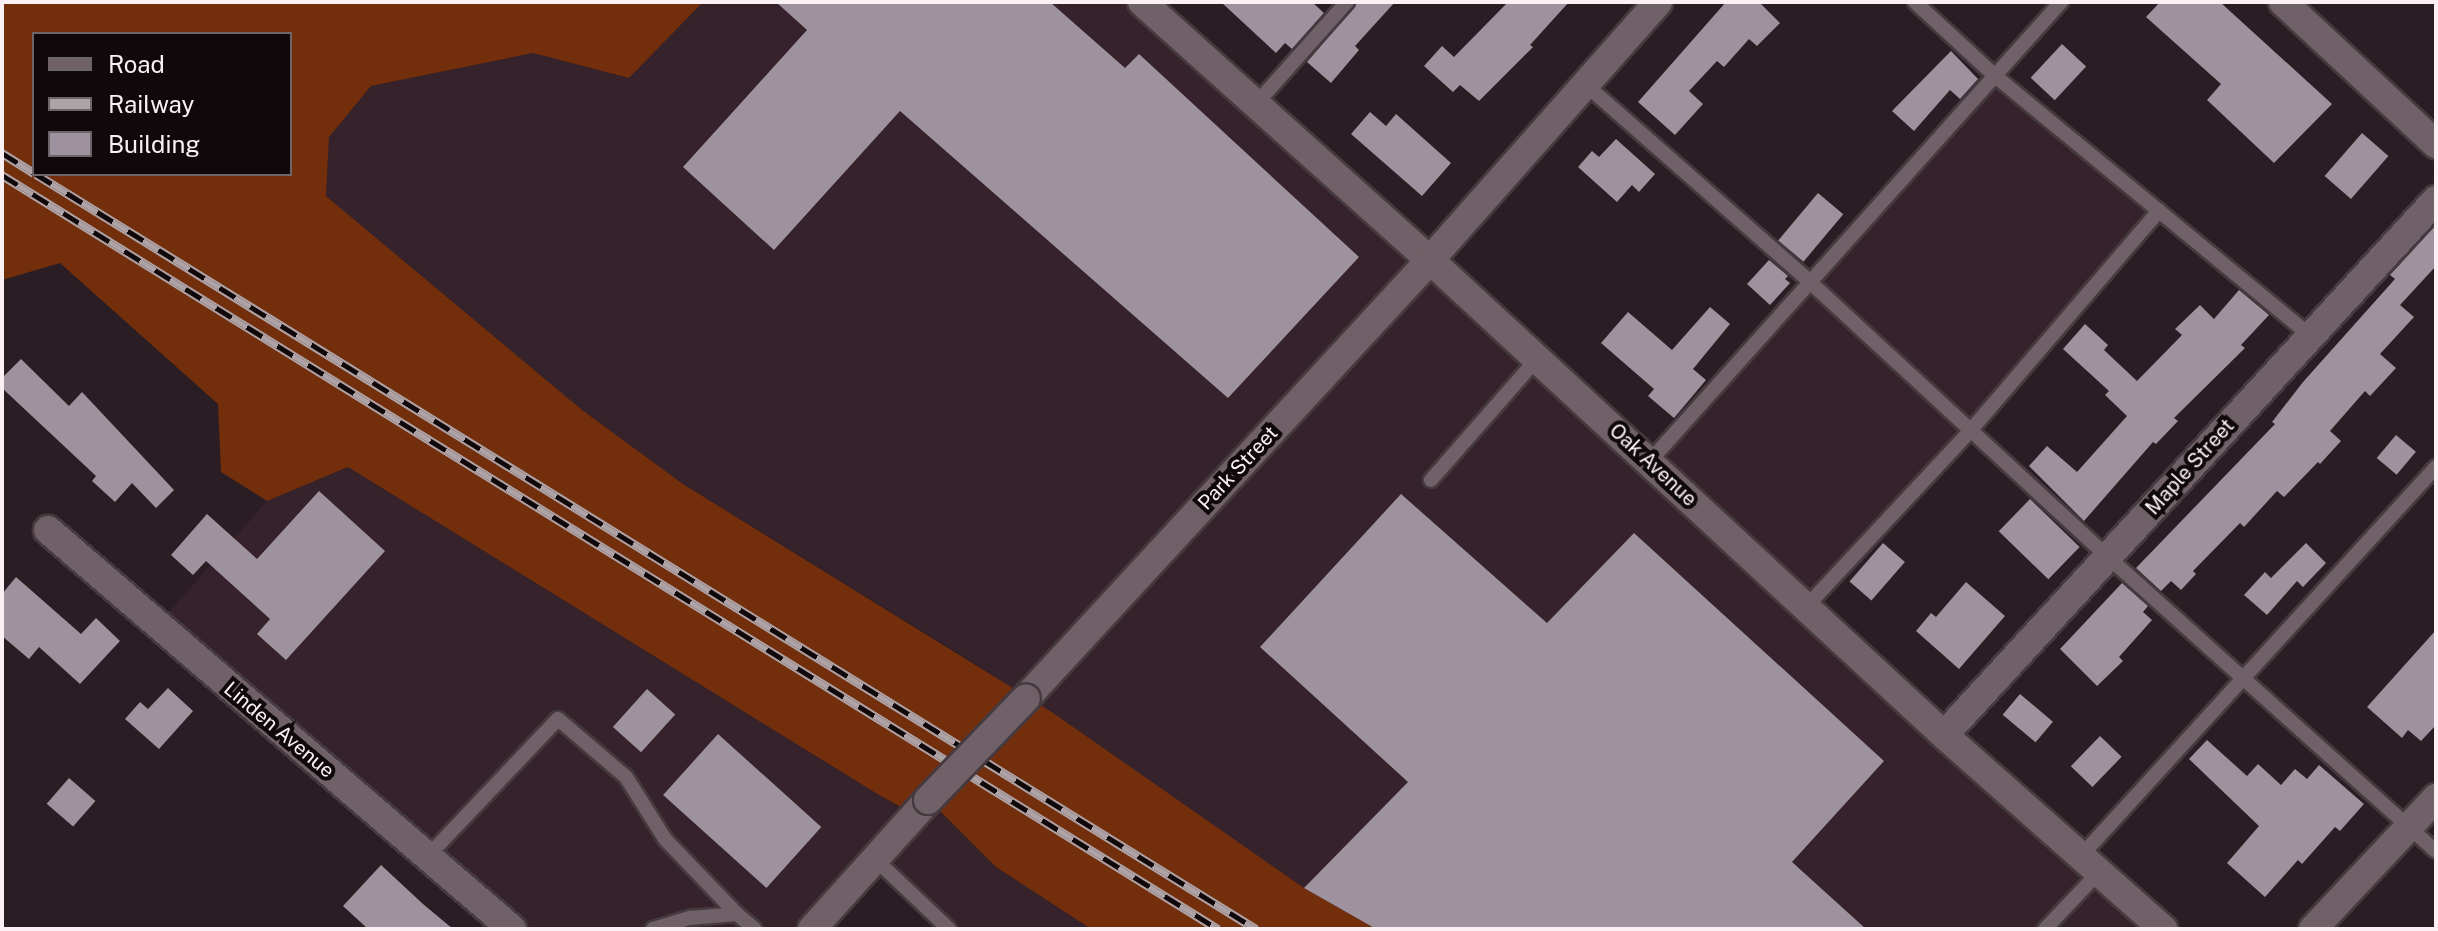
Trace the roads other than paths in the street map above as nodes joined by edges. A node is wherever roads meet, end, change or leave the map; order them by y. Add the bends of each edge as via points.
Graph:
1 (1142, 2) edge
2 (1347, 2) edge
3 (1658, 2) edge
4 (1915, 2) edge
5 (2061, 2) edge
6 (2297, 10) edge
7 (1994, 75) junction
8 (1585, 84) junction
9 (1256, 104) junction
10 (2436, 144) edge
11 (2436, 200) edge
12 (2159, 211) junction
13 (1430, 260) junction
14 (1810, 282) junction
15 (2309, 335) junction
16 (1537, 359) junction
17 (1971, 430) junction
18 (1649, 462) junction
19 (2436, 467) edge
20 (1431, 480) dead end
21 (48, 530) dead end
22 (2108, 557) junction
23 (1806, 607) junction
24 (2246, 679) junction
25 (1944, 735) junction
26 (2436, 798) edge
27 (2409, 827) junction
28 (2436, 851) edge
29 (427, 857) junction
30 (875, 859) junction
31 (2090, 864) junction
32 (737, 914) junction
33 (512, 929) edge
34 (653, 929) edge
35 (755, 929) edge
36 (812, 929) edge
37 (949, 929) edge
38 (2045, 929) edge
39 (2163, 929) edge
40 (2313, 929) edge

1 - 9 street, Oak Avenue
2 - 9 lane
3 - 8 street, Park Street
4 - 7 lane
5 - 7 lane
6 - 10 street
7 - 12 lane
7 - 14 lane
8 - 13 street, Park Street
8 - 14 lane
9 - 13 street, Oak Avenue
11 - 15 street, Maple Street
12 - 15 lane
12 - 17 lane
13 - 16 street, Oak Avenue
13 - 30 street, Park Street, bridge
14 - 17 lane
14 - 18 lane
15 - 22 street, Maple Street
16 - 18 street, Oak Avenue
16 - 20 lane
17 - 22 lane
17 - 23 lane
18 - 23 street, Oak Avenue
19 - 24 lane
21 - 29 street, Linden Avenue
22 - 24 lane
22 - 25 street, Maple Street
23 - 25 street, Oak Avenue
24 - 27 lane
24 - 31 lane
25 - 31 street, Oak Avenue
26 - 27 street
27 - 28 lane
27 - 40 street
29 - 32 lane via 558,719 626,777 665,839
29 - 33 street, Linden Avenue
30 - 36 street, Park Street
30 - 37 lane
31 - 38 lane
31 - 39 street, Oak Avenue
32 - 34 lane via 690,918
32 - 35 lane

